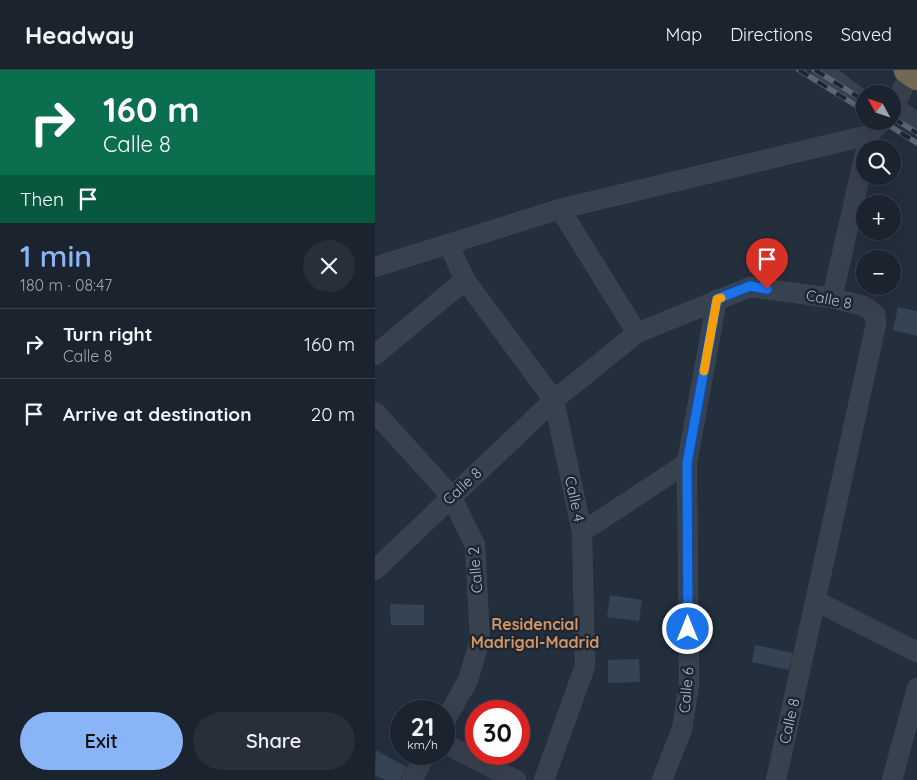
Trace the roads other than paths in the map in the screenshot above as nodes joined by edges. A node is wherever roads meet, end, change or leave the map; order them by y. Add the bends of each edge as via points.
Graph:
1 (821, 70) edge
2 (912, 72) edge
3 (901, 93) edge
4 (856, 95) edge
5 (901, 113) edge
6 (917, 123) edge
7 (872, 135) edge
8 (858, 185) edge
9 (560, 209) junction
10 (449, 245) junction
11 (375, 267) edge
12 (465, 280) junction
13 (831, 298) junction
14 (717, 299) junction
15 (637, 333) junction
16 (375, 355) edge
17 (554, 400) junction
18 (375, 412) edge
19 (687, 463) junction
20 (451, 496) junction
21 (582, 532) junction
22 (375, 570) edge
23 (816, 601) junction
24 (917, 652) edge
25 (917, 688) edge
26 (455, 703) edge
27 (455, 749) edge
28 (420, 765) edge
29 (412, 780) edge
30 (516, 780) edge
31 (544, 780) edge
32 (662, 780) edge
33 (776, 780) edge
34 (892, 780) edge

1 - 4 street
2 - 3 street
5 - 6 street
7 - 9 street
8 - 13 street
9 - 10 street
9 - 15 street
10 - 11 street
10 - 12 street, Calle 4
12 - 16 street
12 - 17 street, Calle 4
13 - 14 street, Calle 8 via 750,286
13 - 23 street, Calle 8 via 865,306 875,314 876,324
14 - 15 street, Calle 8
14 - 19 street, Calle 6
15 - 17 street, Calle 8
17 - 20 street, Calle 8
17 - 21 street, Calle 4
18 - 20 street, Calle 2
19 - 21 street
19 - 32 street, Calle 6 via 689,685 683,729
20 - 22 street, Calle 8
20 - 26 street, Calle 2 via 475,545 480,640 468,680
21 - 31 street, Calle 4 via 585,666
23 - 24 street
23 - 33 street, Calle 8
25 - 34 street
27 - 30 street
28 - 29 street

